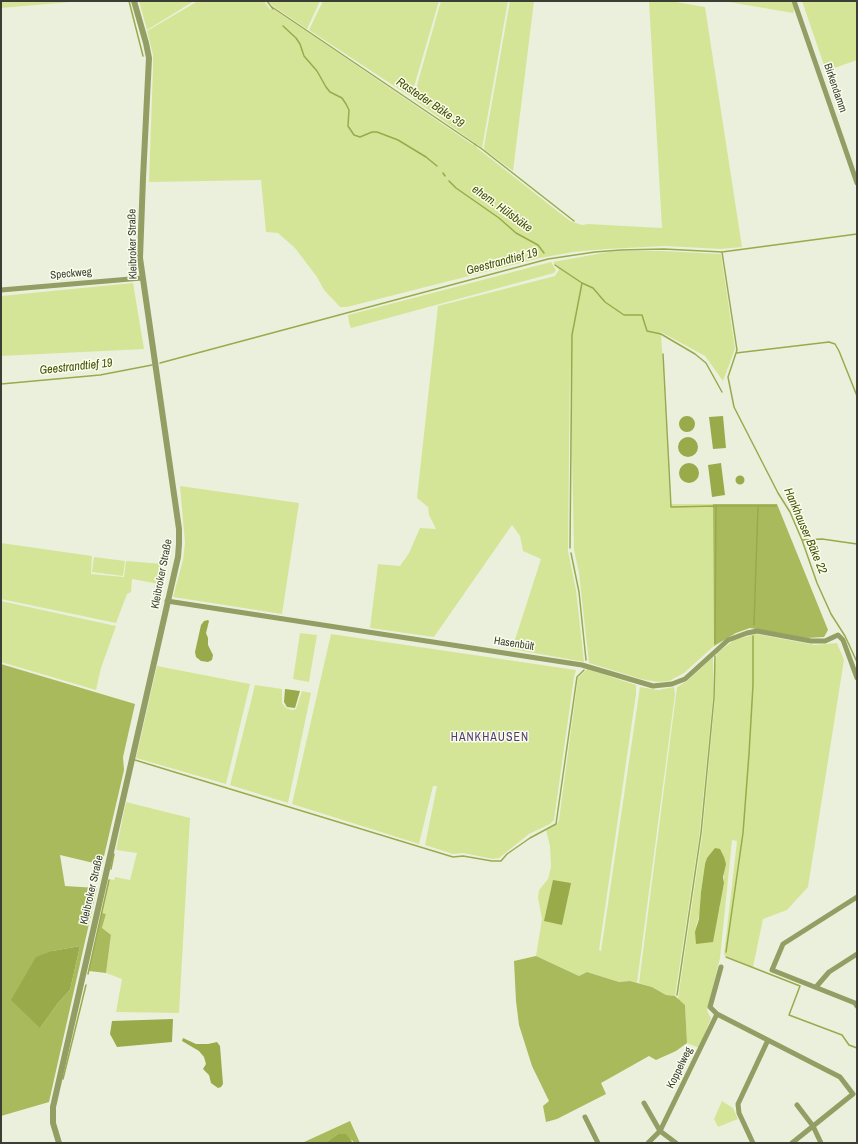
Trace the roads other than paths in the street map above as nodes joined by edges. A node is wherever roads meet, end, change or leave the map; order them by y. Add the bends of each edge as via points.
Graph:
1 (134, 1) edge
2 (794, 1) edge
3 (857, 183) edge
4 (142, 278) junction
5 (1, 290) edge
6 (167, 601) junction
7 (857, 678) edge
8 (857, 897) edge
9 (857, 954) edge
10 (721, 967) dead end
11 (816, 987) junction
12 (857, 1006) edge
13 (717, 1014) junction
14 (768, 1040) junction
15 (855, 1092) edge
16 (644, 1104) dead end
17 (798, 1104) dead end
18 (585, 1117) dead end
19 (813, 1126) junction
20 (660, 1131) junction
21 (59, 1143) edge
22 (598, 1143) edge
23 (648, 1143) edge
24 (676, 1143) edge
25 (753, 1143) edge
26 (792, 1143) edge
27 (821, 1143) edge

1 - 4 street, Kleibroker Straße via 149,58 140,239
2 - 3 street, Birkendamm
4 - 5 street, Speckweg
4 - 6 street, Kleibroker Straße via 179,529 178,557
6 - 7 street, Hasenbült via 582,665 653,686 672,684 685,679 728,640 747,633 757,631 811,641 825,641 838,635 843,640
6 - 21 street, Kleibroker Straße via 53,1107 53,1123
8 - 11 street via 784,944 772,970
9 - 11 street via 829,972
10 - 13 street via 710,1007
11 - 12 street
13 - 14 street
13 - 20 street, Koppelweg
14 - 15 street via 840,1077
14 - 25 street via 738,1104 739,1113
15 - 19 street
16 - 20 street
17 - 19 street
18 - 22 street
19 - 26 street
19 - 27 street
20 - 23 street, Koppelweg
20 - 24 street

